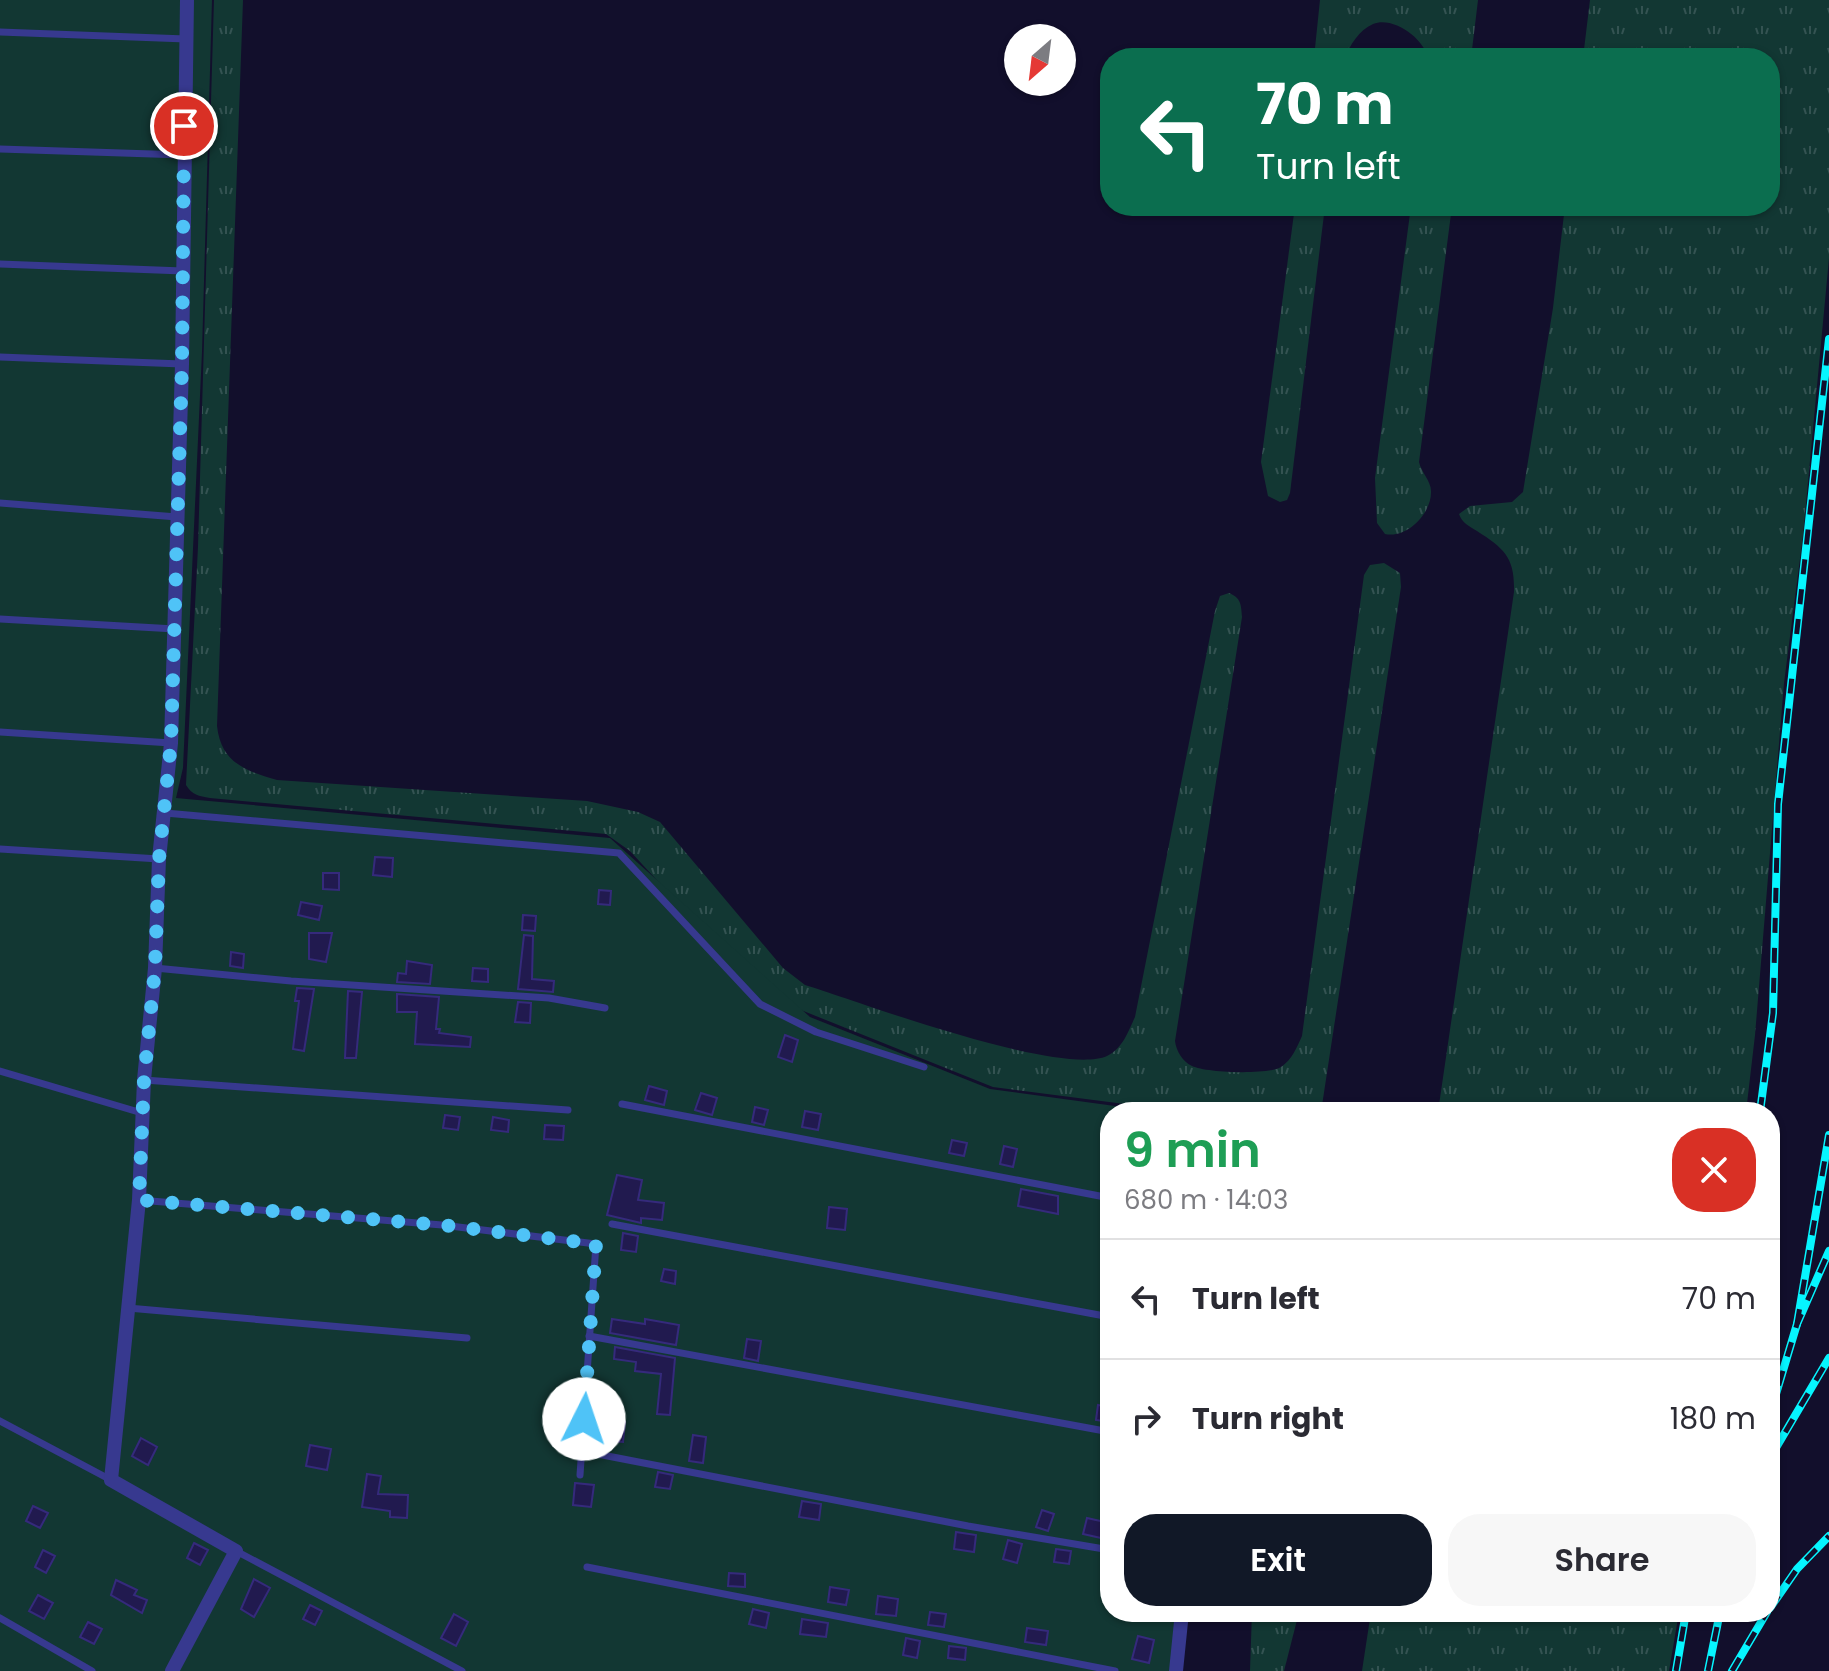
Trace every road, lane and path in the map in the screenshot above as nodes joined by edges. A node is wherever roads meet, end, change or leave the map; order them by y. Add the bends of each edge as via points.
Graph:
1 (187, 0) edge
2 (0, 32) edge
3 (186, 39) junction
4 (0, 149) edge
5 (183, 155) junction
6 (0, 264) edge
7 (183, 271) junction
8 (0, 357) edge
9 (182, 364) junction
10 (0, 503) edge
11 (177, 517) junction
12 (0, 619) edge
13 (175, 629) junction
14 (0, 732) edge
15 (171, 743) junction
16 (165, 813) junction
17 (0, 849) edge
18 (159, 859) junction
19 (155, 968) junction
20 (605, 1008) dead end
21 (924, 1067) dead end
22 (0, 1071) edge
23 (144, 1080) junction
24 (622, 1104) dead end
25 (568, 1110) dead end
26 (142, 1113) junction
27 (1100, 1196) edge
28 (139, 1200) junction
29 (612, 1224) dead end
30 (128, 1308) junction
31 (1100, 1315) edge
32 (589, 1336) junction
33 (467, 1338) dead end
34 (0, 1421) edge
35 (1100, 1430) edge
36 (587, 1452) dead end
37 (580, 1475) dead end
38 (111, 1480) junction
39 (1100, 1548) edge
40 (236, 1551) junction
41 (587, 1567) dead end
42 (0, 1618) edge
43 (1181, 1622) edge
44 (92, 1671) edge
45 (172, 1671) edge
46 (462, 1671) edge
47 (1115, 1671) edge
48 (1176, 1671) edge

1 - 3 street
2 - 3 lane
3 - 5 street
4 - 5 lane
5 - 7 street
6 - 7 lane
7 - 9 street
8 - 9 lane
9 - 11 street
10 - 11 lane
11 - 13 street
12 - 13 lane
13 - 15 street
14 - 15 lane
15 - 16 street
16 - 18 street
16 - 21 lane via 619,853 760,1004 816,1032
17 - 18 lane
18 - 19 street
19 - 20 lane via 549,998
19 - 23 street
22 - 26 lane
23 - 25 lane
23 - 26 street
24 - 27 lane
26 - 28 street
28 - 30 street
28 - 32 lane via 442,1225 596,1244
29 - 31 lane
30 - 33 lane
30 - 38 street
32 - 35 lane
32 - 37 lane
34 - 38 lane
36 - 39 lane
38 - 40 street
40 - 45 street
40 - 46 lane
41 - 47 lane
42 - 44 lane
43 - 48 street

